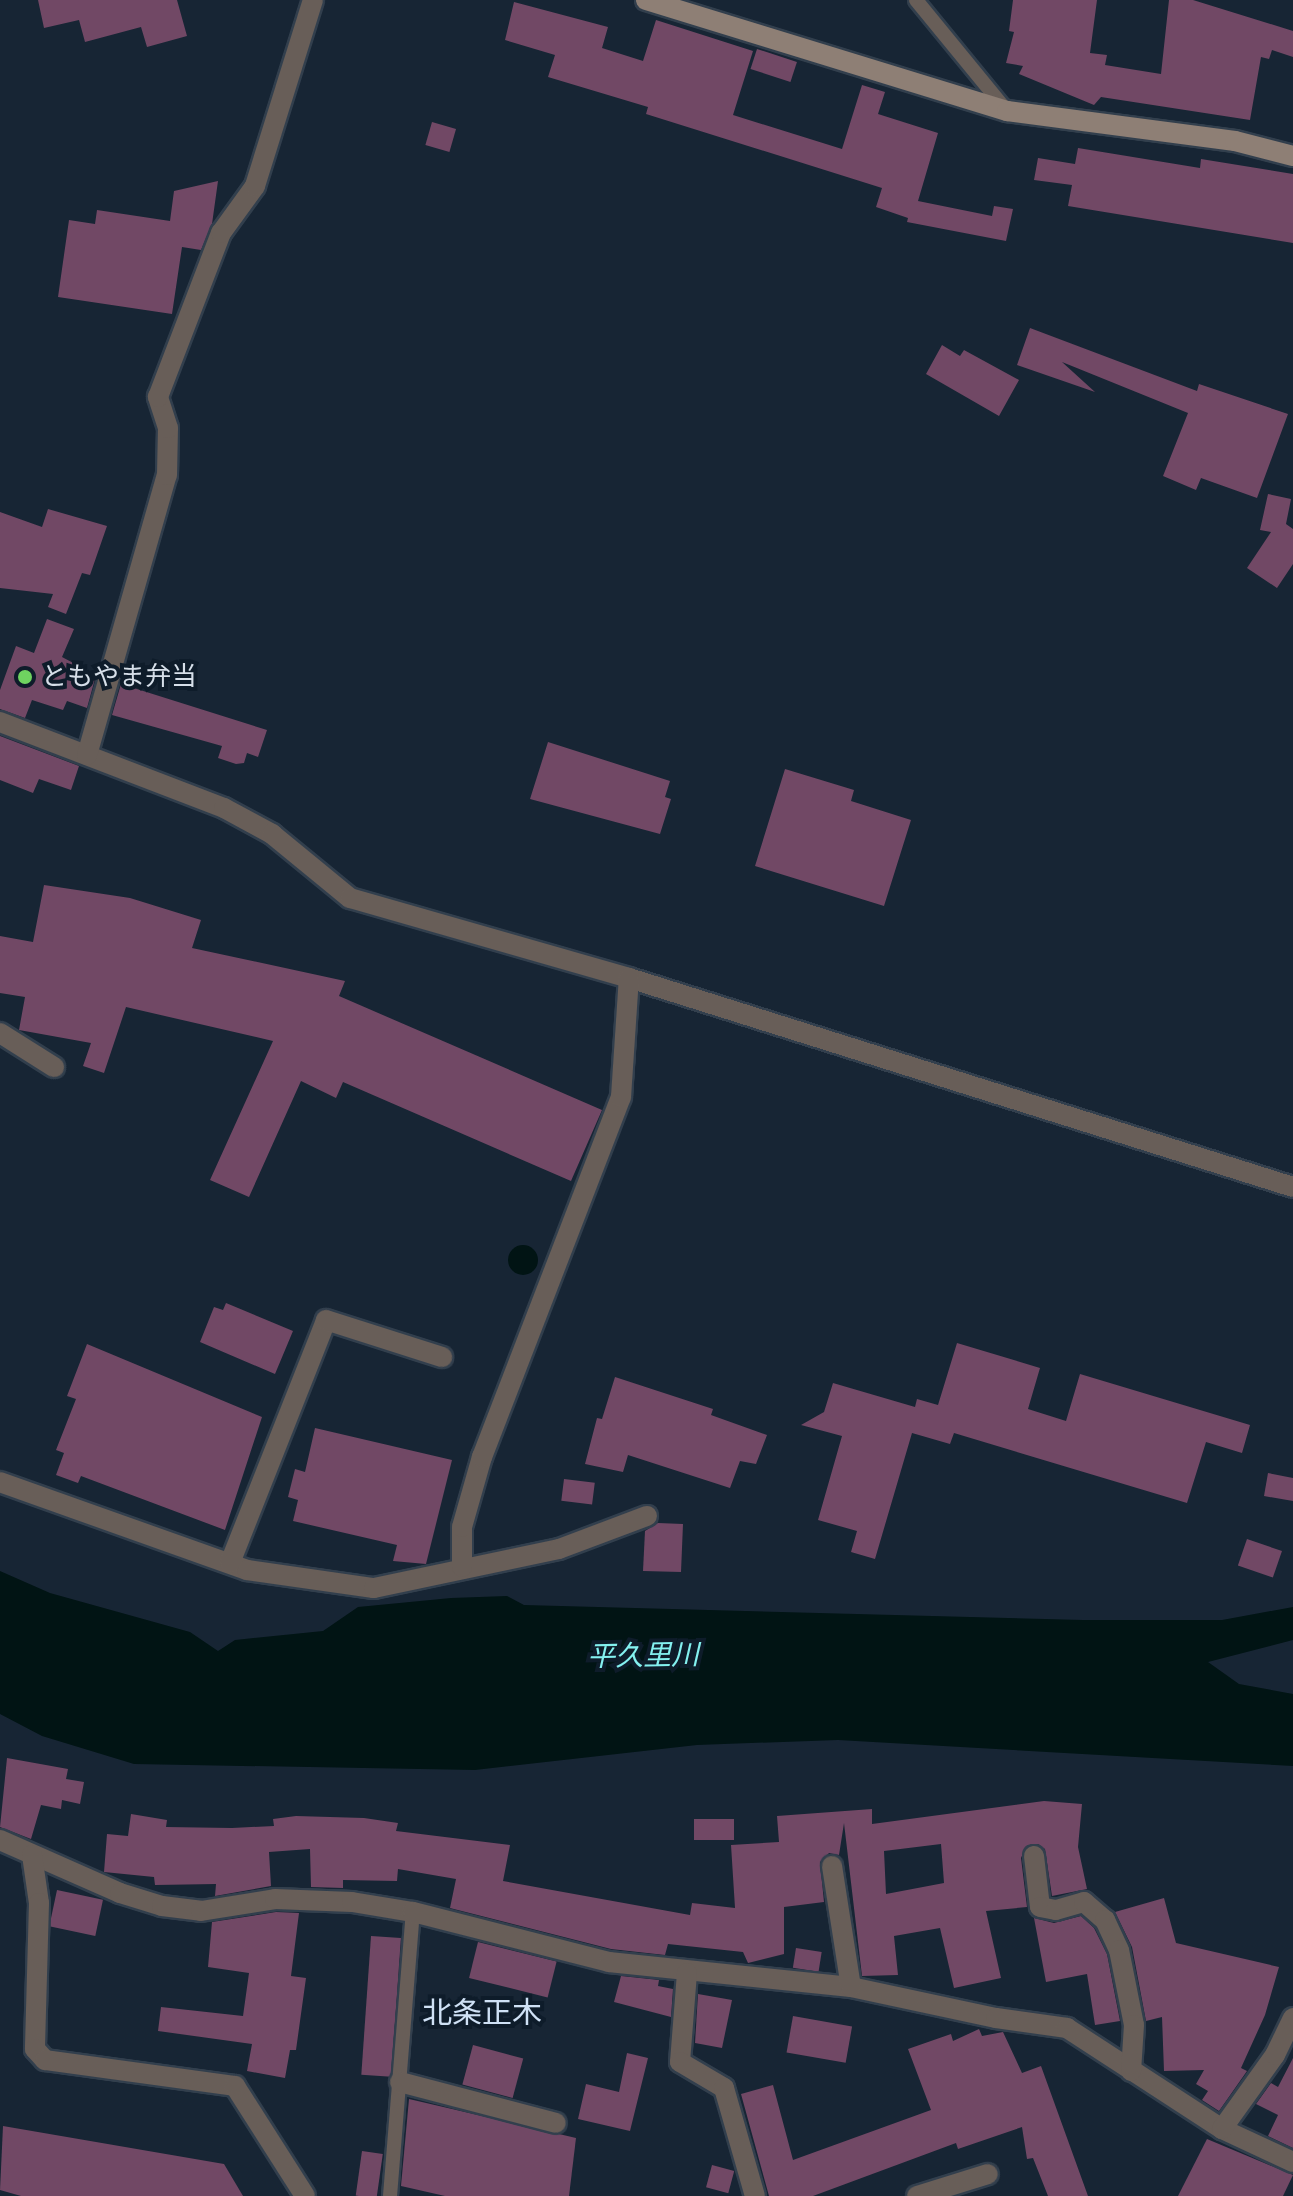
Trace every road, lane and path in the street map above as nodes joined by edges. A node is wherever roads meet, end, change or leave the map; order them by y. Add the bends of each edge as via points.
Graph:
1 (313, 0) edge
2 (646, 0) edge
3 (916, 0) edge
4 (1007, 111) junction
5 (1293, 156) edge
6 (0, 722) edge
7 (87, 755) junction
8 (629, 978) junction
9 (0, 1033) edge
10 (54, 1067) dead end
11 (1293, 1187) edge
12 (442, 1357) dead end
13 (0, 1482) edge
14 (647, 1516) dead end
15 (230, 1563) junction
16 (462, 1567) junction
17 (0, 1840) edge
18 (32, 1855) junction
19 (1034, 1856) dead end
20 (832, 1866) dead end
21 (413, 1912) junction
22 (687, 1973) junction
23 (851, 1987) junction
24 (1293, 2018) edge
25 (1131, 2071) junction
26 (400, 2082) junction
27 (556, 2123) dead end
28 (1222, 2129) junction
29 (1293, 2162) edge
30 (988, 2174) dead end
31 (305, 2196) edge
32 (390, 2196) edge
33 (755, 2196) edge
34 (917, 2196) edge

1 - 7 street via 255,186 221,233 158,397 168,428 167,475
2 - 4 street
3 - 4 lane
4 - 5 street via 1235,141
6 - 7 street
7 - 8 street via 236,814 272,834 350,898
8 - 11 street
8 - 16 street via 621,1097 482,1457 462,1527
9 - 10 street
12 - 15 street via 326,1320
13 - 15 street
14 - 16 street via 559,1549
15 - 16 street via 320,1584 374,1588
17 - 18 street
18 - 21 street via 162,1906 201,1911 275,1899 352,1902
18 - 31 street via 39,1903 35,2049 45,2060 235,2086
19 - 25 street via 1040,1907 1056,1910 1084,1902 1105,1920 1134,2025
20 - 23 street
21 - 22 street via 609,1962
21 - 26 lane
22 - 23 street
22 - 33 street via 680,2062 724,2088
23 - 25 street via 1067,2028
24 - 28 street via 1275,2055
25 - 28 street
26 - 27 street
26 - 32 lane
28 - 29 street
30 - 34 street

